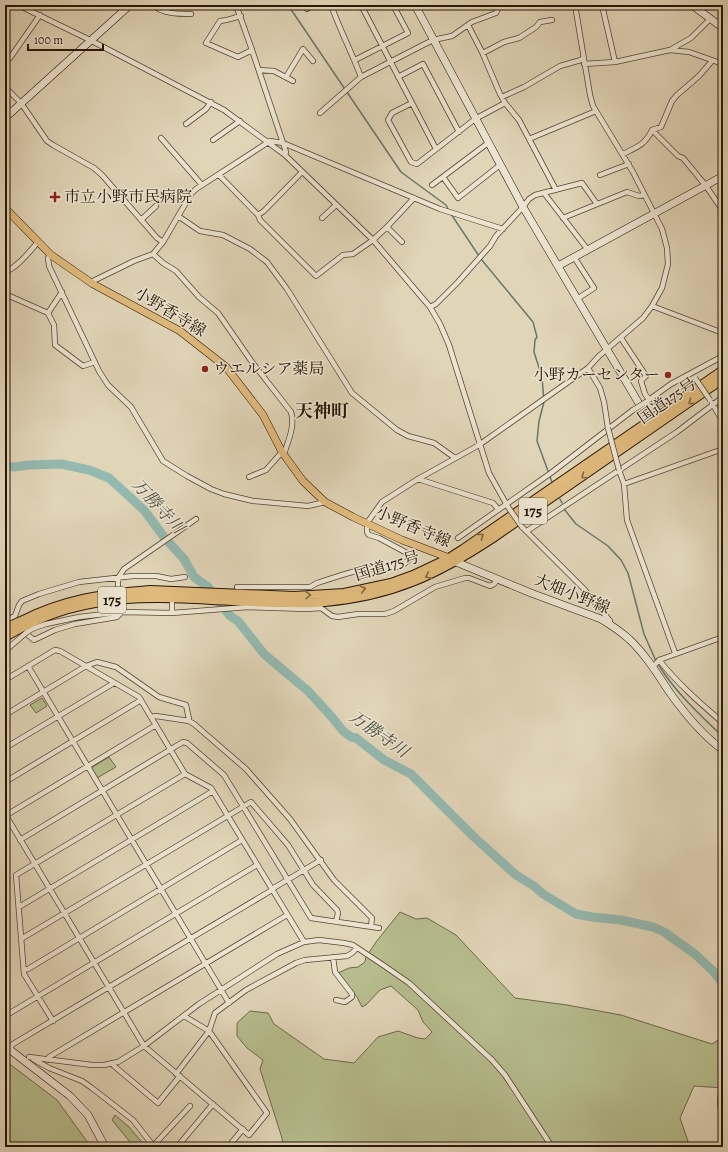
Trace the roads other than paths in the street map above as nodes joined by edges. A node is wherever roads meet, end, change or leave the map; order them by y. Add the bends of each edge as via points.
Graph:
1 (18, 5) edge
2 (130, 5) edge
3 (153, 5) edge
4 (236, 5) edge
5 (304, 5) edge
6 (313, 5) edge
7 (331, 5) edge
8 (361, 5) edge
9 (393, 5) edge
10 (415, 5) edge
11 (508, 5) edge
12 (575, 5) edge
13 (602, 5) edge
14 (692, 5) edge
15 (498, 6) edge
16 (191, 14) dead end
17 (40, 15) junction
18 (241, 16) junction
19 (710, 19) junction
20 (552, 20) dead end
21 (468, 25) junction
22 (723, 28) edge
23 (90, 40) junction
24 (433, 40) junction
25 (382, 46) junction
26 (252, 50) junction
27 (670, 50) junction
28 (483, 53) junction
29 (583, 58) junction
30 (354, 60) junction
31 (313, 61) dead end
32 (712, 61) junction
33 (390, 62) junction
34 (615, 62) junction
35 (5, 63) edge
36 (584, 64) junction
37 (723, 64) edge
38 (259, 70) junction
39 (286, 77) junction
40 (361, 77) junction
41 (398, 77) junction
42 (293, 81) dead end
43 (5, 87) edge
44 (502, 97) junction
45 (211, 102) junction
46 (21, 103) junction
47 (412, 103) junction
48 (505, 103) junction
49 (596, 111) junction
50 (320, 113) dead end
51 (5, 118) edge
52 (475, 119) junction
53 (240, 121) junction
54 (186, 124) dead end
55 (652, 130) junction
56 (459, 132) junction
57 (161, 138) dead end
58 (529, 139) junction
59 (213, 140) dead end
60 (266, 142) junction
61 (283, 143) junction
62 (488, 143) junction
63 (436, 149) junction
64 (623, 154) junction
65 (285, 155) junction
66 (628, 164) junction
67 (500, 165) junction
68 (302, 172) junction
69 (219, 174) junction
70 (600, 175) dead end
71 (723, 176) edge
72 (443, 178) junction
73 (202, 186) junction
74 (432, 186) dead end
75 (706, 186) junction
76 (556, 190) junction
77 (544, 193) junction
78 (644, 194) junction
79 (414, 198) junction
80 (597, 204) junction
81 (336, 205) junction
82 (156, 206) dead end
83 (523, 207) junction
84 (5, 208) edge
85 (723, 211) edge
86 (654, 214) junction
87 (258, 215) junction
88 (178, 216) junction
89 (322, 218) dead end
90 (563, 218) junction
91 (141, 220) junction
92 (387, 228) junction
93 (503, 229) junction
94 (373, 240) junction
95 (38, 242) junction
96 (163, 242) junction
97 (402, 242) dead end
98 (588, 250) junction
99 (153, 254) junction
100 (51, 255) junction
101 (574, 257) junction
102 (558, 266) junction
103 (5, 272) edge
104 (91, 282) junction
105 (62, 292) junction
106 (5, 294) edge
107 (577, 299) junction
108 (652, 306) junction
109 (430, 307) junction
110 (48, 313) junction
111 (722, 332) edge
112 (621, 338) junction
113 (606, 350) junction
114 (723, 356) edge
115 (95, 362) junction
116 (588, 368) junction
117 (723, 370) edge
118 (692, 373) junction
119 (723, 379) edge
120 (723, 397) edge
121 (647, 401) junction
122 (711, 402) junction
123 (649, 420) junction
124 (723, 422) edge
125 (608, 428) junction
126 (653, 428) junction
127 (479, 445) junction
128 (723, 449) edge
129 (282, 452) junction
130 (455, 458) junction
131 (619, 470) junction
132 (249, 477) dead end
133 (418, 479) junction
134 (624, 484) junction
135 (324, 502) junction
136 (507, 506) junction
137 (498, 509) junction
138 (196, 519) dead end
139 (367, 523) junction
140 (527, 532) junction
141 (458, 538) dead end
142 (453, 560) junction
143 (186, 577) dead end
144 (118, 578) junction
145 (498, 579) junction
146 (118, 585) dead end
147 (237, 587) dead end
148 (324, 599) junction
149 (172, 603) dead end
150 (121, 605) dead end
151 (122, 612) junction
152 (172, 613) junction
153 (5, 622) edge
154 (22, 624) junction
155 (610, 625) junction
156 (5, 628) edge
157 (5, 637) edge
158 (723, 637) edge
159 (5, 651) edge
160 (675, 653) junction
161 (659, 660) junction
162 (28, 666) junction
163 (86, 666) junction
164 (652, 667) junction
165 (5, 680) edge
166 (114, 683) junction
167 (43, 692) junction
168 (141, 700) junction
169 (5, 715) edge
170 (58, 716) junction
171 (151, 717) junction
172 (189, 721) junction
173 (723, 723) edge
174 (156, 726) junction
175 (72, 742) junction
176 (5, 748) edge
177 (171, 750) junction
178 (723, 750) edge
179 (88, 767) junction
180 (185, 774) junction
181 (5, 782) edge
182 (102, 791) junction
183 (213, 791) junction
184 (243, 806) junction
185 (5, 815) edge
186 (117, 815) junction
187 (227, 816) junction
188 (20, 840) junction
189 (131, 840) junction
190 (242, 840) junction
191 (321, 860) junction
192 (35, 864) junction
193 (146, 864) junction
194 (257, 865) junction
195 (304, 870) junction
196 (288, 880) junction
197 (50, 889) junction
198 (161, 889) junction
199 (272, 890) junction
200 (19, 907) junction
201 (64, 913) junction
202 (176, 914) junction
203 (287, 915) junction
204 (336, 922) junction
205 (371, 926) junction
206 (379, 928) dead end
207 (79, 938) junction
208 (191, 938) junction
209 (21, 939) junction
210 (304, 942) junction
211 (357, 948) junction
212 (332, 957) junction
213 (94, 963) junction
214 (205, 963) junction
215 (24, 970) junction
216 (108, 987) junction
217 (222, 990) junction
218 (37, 997) junction
219 (336, 1000) dead end
220 (229, 1003) junction
221 (123, 1012) junction
222 (5, 1016) edge
223 (184, 1016) junction
224 (53, 1021) junction
225 (209, 1031) junction
226 (144, 1046) junction
227 (7, 1048) edge
228 (29, 1057) junction
229 (47, 1060) junction
230 (112, 1063) junction
231 (178, 1075) junction
232 (722, 1083) edge
233 (213, 1104) junction
234 (190, 1106) dead end
235 (723, 1123) edge
236 (243, 1129) junction
237 (153, 1146) edge
238 (105, 1147) edge
239 (177, 1147) edge
240 (228, 1147) edge
241 (552, 1147) edge

1 - 17 street
2 - 23 street
3 - 16 street via 155,8 175,14
4 - 18 street
5 - 6 street via 306,9
7 - 30 street
8 - 25 street
9 - 25 street via 408,33
10 - 24 street
11 - 15 street
12 - 29 street
13 - 34 street
14 - 19 street
15 - 21 street via 496,13
17 - 23 street
17 - 35 street
18 - 26 street
18 - 26 street via 220,21 206,43 238,56
19 - 22 street
19 - 27 street via 690,38
20 - 28 street via 540,22 519,38 504,42
21 - 24 street via 452,36
21 - 28 street
23 - 45 street
23 - 46 street
24 - 33 street
24 - 52 street
25 - 30 street
25 - 33 street
26 - 38 street
27 - 32 street via 689,52
27 - 34 street
28 - 44 street
29 - 36 street
29 - 44 street via 560,66
30 - 40 street
31 - 39 street via 303,49
32 - 37 street
32 - 55 street via 672,101 661,127
33 - 40 street
33 - 41 street
34 - 36 street
36 - 49 street
38 - 39 street via 274,70
38 - 61 street
39 - 42 street
40 - 50 street
41 - 47 street
41 - 56 street via 424,64
43 - 46 street
44 - 48 street
45 - 53 street
45 - 54 street
46 - 51 street
46 - 91 street via 47,140 94,168
47 - 63 street
47 - 63 street via 392,113 388,120 411,162 417,164
48 - 52 street
48 - 58 street via 519,120
49 - 58 street
49 - 64 street
52 - 56 street
52 - 62 street
53 - 59 street
53 - 60 street
55 - 64 street via 647,140
55 - 75 street via 678,156 684,158
56 - 63 street
57 - 73 street
58 - 76 street
60 - 61 street
60 - 65 street
60 - 69 street
61 - 65 street
61 - 79 street
62 - 67 street
62 - 72 street
64 - 66 street
65 - 68 street
66 - 70 street
66 - 78 street
67 - 72 street via 458,198
67 - 83 street
68 - 81 street
68 - 87 street
69 - 73 street
69 - 87 street
71 - 75 street
72 - 74 street
73 - 88 street via 192,194
75 - 85 street
75 - 86 street
76 - 77 street
76 - 80 street via 582,182
77 - 83 street via 529,199
77 - 90 street
78 - 80 street via 639,196 627,192
78 - 86 street
79 - 92 street
79 - 93 street
80 - 90 street
81 - 89 street
81 - 94 street
82 - 91 street
83 - 93 street
83 - 102 street
84 - 95 main road, 小野香寺線
86 - 98 street
86 - 108 street via 662,229 668,264 662,288
87 - 94 street via 316,276 342,255 353,254
88 - 96 street
88 - 130 street via 200,230 223,235 250,249 267,262 287,289 352,393 397,430 408,436 434,443
90 - 98 street
91 - 96 street
92 - 94 street
92 - 97 street
93 - 109 street via 458,282
94 - 109 street
95 - 100 main road, 小野香寺線
95 - 103 street via 24,259
96 - 99 street
98 - 101 street
99 - 104 street
99 - 129 street via 176,271 199,297 218,313 291,412 292,426 285,451
100 - 104 main road, 小野香寺線
100 - 105 street via 48,258 49,266
101 - 102 street
101 - 107 street via 594,288
102 - 107 street
104 - 129 main road, 小野香寺線 via 180,330 226,366 263,415
105 - 110 street
105 - 115 street
106 - 110 street
107 - 113 street
108 - 111 street
108 - 112 street
109 - 127 street via 449,345
110 - 115 street via 54,325 55,345 83,366
112 - 113 street
112 - 121 street via 646,376 641,381
113 - 116 street
113 - 123 street
114 - 118 street
115 - 135 street via 108,385 131,407 163,461 170,466 211,489 253,501 308,506
116 - 125 street via 600,388
116 - 127 street
117 - 123 highway, 国道175号 / 175
118 - 121 street
118 - 122 street, bridge
119 -> 126 highway, 国道175号 / 175
120 - 122 street
121 - 125 street, bridge
122 - 124 street
122 - 131 street via 677,432
123 - 126 street
142 -> 123 highway, 国道175号 / 175
125 - 131 street, bridge
125 - 136 street
126 -> 142 highway, 国道175号 / 175
127 - 130 street
127 - 136 street via 489,473
128 - 134 street
129 - 132 street via 266,470
129 - 135 main road, 小野香寺線 via 303,482
130 - 133 street
131 - 134 street
131 - 140 street
133 - 137 street via 493,503
133 - 139 street via 382,502
134 - 160 street via 627,520
135 - 139 main road, 小野香寺線
136 - 137 street
136 - 140 street, bridge
137 - 141 street
138 - 144 street via 124,570
139 - 142 main road, 小野香寺線
139 - 147 street via 369,535 407,553 410,560 393,568 366,569 317,582 310,587
140 - 155 street via 584,589 610,621
142 - 145 street, 大畑小野線
142 - 148 highway, 国道175号 / 175 via 415,582 392,589 368,596
143 - 144 street via 172,581 156,576
144 - 146 street
144 - 154 street via 79,582 22,602 19,605
145 - 152 street via 490,586 469,578 447,582 427,590 385,614 338,617 321,608 248,607
145 - 155 street, 大畑小野線
148 - 154 highway, 国道175号 / 175 via 265,602 154,597 100,602
154 -> 148 highway, 国道175号 / 175 via 52,607 70,601 150,590
149 - 152 street
150 - 151 street
151 - 152 street
151 - 154 street via 79,617 34,628
151 - 154 street via 117,617 74,624 34,640 23,632
153 - 154 street
154 - 156 highway, 国道175号 / 175, bridge
154 - 157 highway, 国道175号 / 175, bridge
154 - 159 street, bridge
155 - 164 street, 大畑小野線 via 629,639
158 - 160 street
160 - 161 street
161 - 164 street
161 - 173 street via 692,697
162 - 163 street via 55,650
162 - 165 street
162 - 167 street
163 - 166 street
163 - 167 street
163 - 172 street via 97,662 116,667 159,697 186,705
164 - 178 street, 大畑小野線 via 684,712
166 - 168 street
166 - 170 street
167 - 169 street
167 - 170 street
168 - 171 street
168 - 175 street
170 - 175 street
170 - 176 street
171 - 172 street
171 - 174 street
172 - 191 street via 246,769 290,819
174 - 177 street
174 - 179 street
175 - 179 street
175 - 181 street
177 - 180 street
177 - 182 street
177 - 184 street via 182,742 187,743 224,775
179 - 182 street
179 - 185 street
180 - 183 street
180 - 186 street
182 - 186 street
182 - 188 street
183 - 187 street
183 - 189 street
184 - 187 street
184 - 195 street via 251,802 256,806
184 - 196 street
185 - 188 street
186 - 189 street
186 - 192 street
187 - 190 street
187 - 193 street
188 - 192 street
189 - 193 street
189 - 197 street
190 - 194 street
190 - 198 street
191 - 195 street
191 - 205 street via 334,880 372,918
192 - 197 street
192 - 200 street via 16,875
193 - 198 street
193 - 201 street
194 - 199 street
194 - 202 street
195 - 196 street
195 - 204 street via 313,885 337,910
196 - 199 street
196 - 204 street via 311,918
197 - 200 street
197 - 201 street
198 - 202 street
198 - 207 street
199 - 203 street
199 - 208 street
200 - 209 street
201 - 207 street
201 - 209 street
202 - 208 street
202 - 213 street
203 - 210 street
203 - 214 street
204 - 205 street
205 - 206 street
207 - 213 street
207 - 215 street
208 - 214 street
208 - 216 street
209 - 215 street
210 - 211 street via 318,940 344,943
210 - 217 street via 278,954
211 - 212 street via 347,956
211 - 241 street via 409,983 492,1060 505,1075
212 - 219 street via 335,972 352,994 345,1002
212 - 220 street via 296,963 246,990
213 - 216 street
213 - 218 street
214 - 217 street
214 - 221 street
215 - 218 street
216 - 221 street
216 - 224 street
217 - 220 street
217 - 223 street
218 - 222 street
218 - 224 street
220 - 225 street via 215,1013
221 - 226 street
221 - 229 street
223 - 225 street
223 - 226 street
224 - 227 street
225 - 231 street
225 - 236 street via 267,1113 249,1135
226 - 230 street
226 - 231 street
227 - 228 street
227 - 238 street via 70,1096 88,1115
228 - 229 street
228 - 237 street via 92,1088 133,1120
229 - 230 street via 92,1065
230 - 231 street via 158,1103
231 - 233 street
232 - 235 street via 720,1102
233 - 236 street
233 - 239 street
234 - 237 street
236 - 240 street

